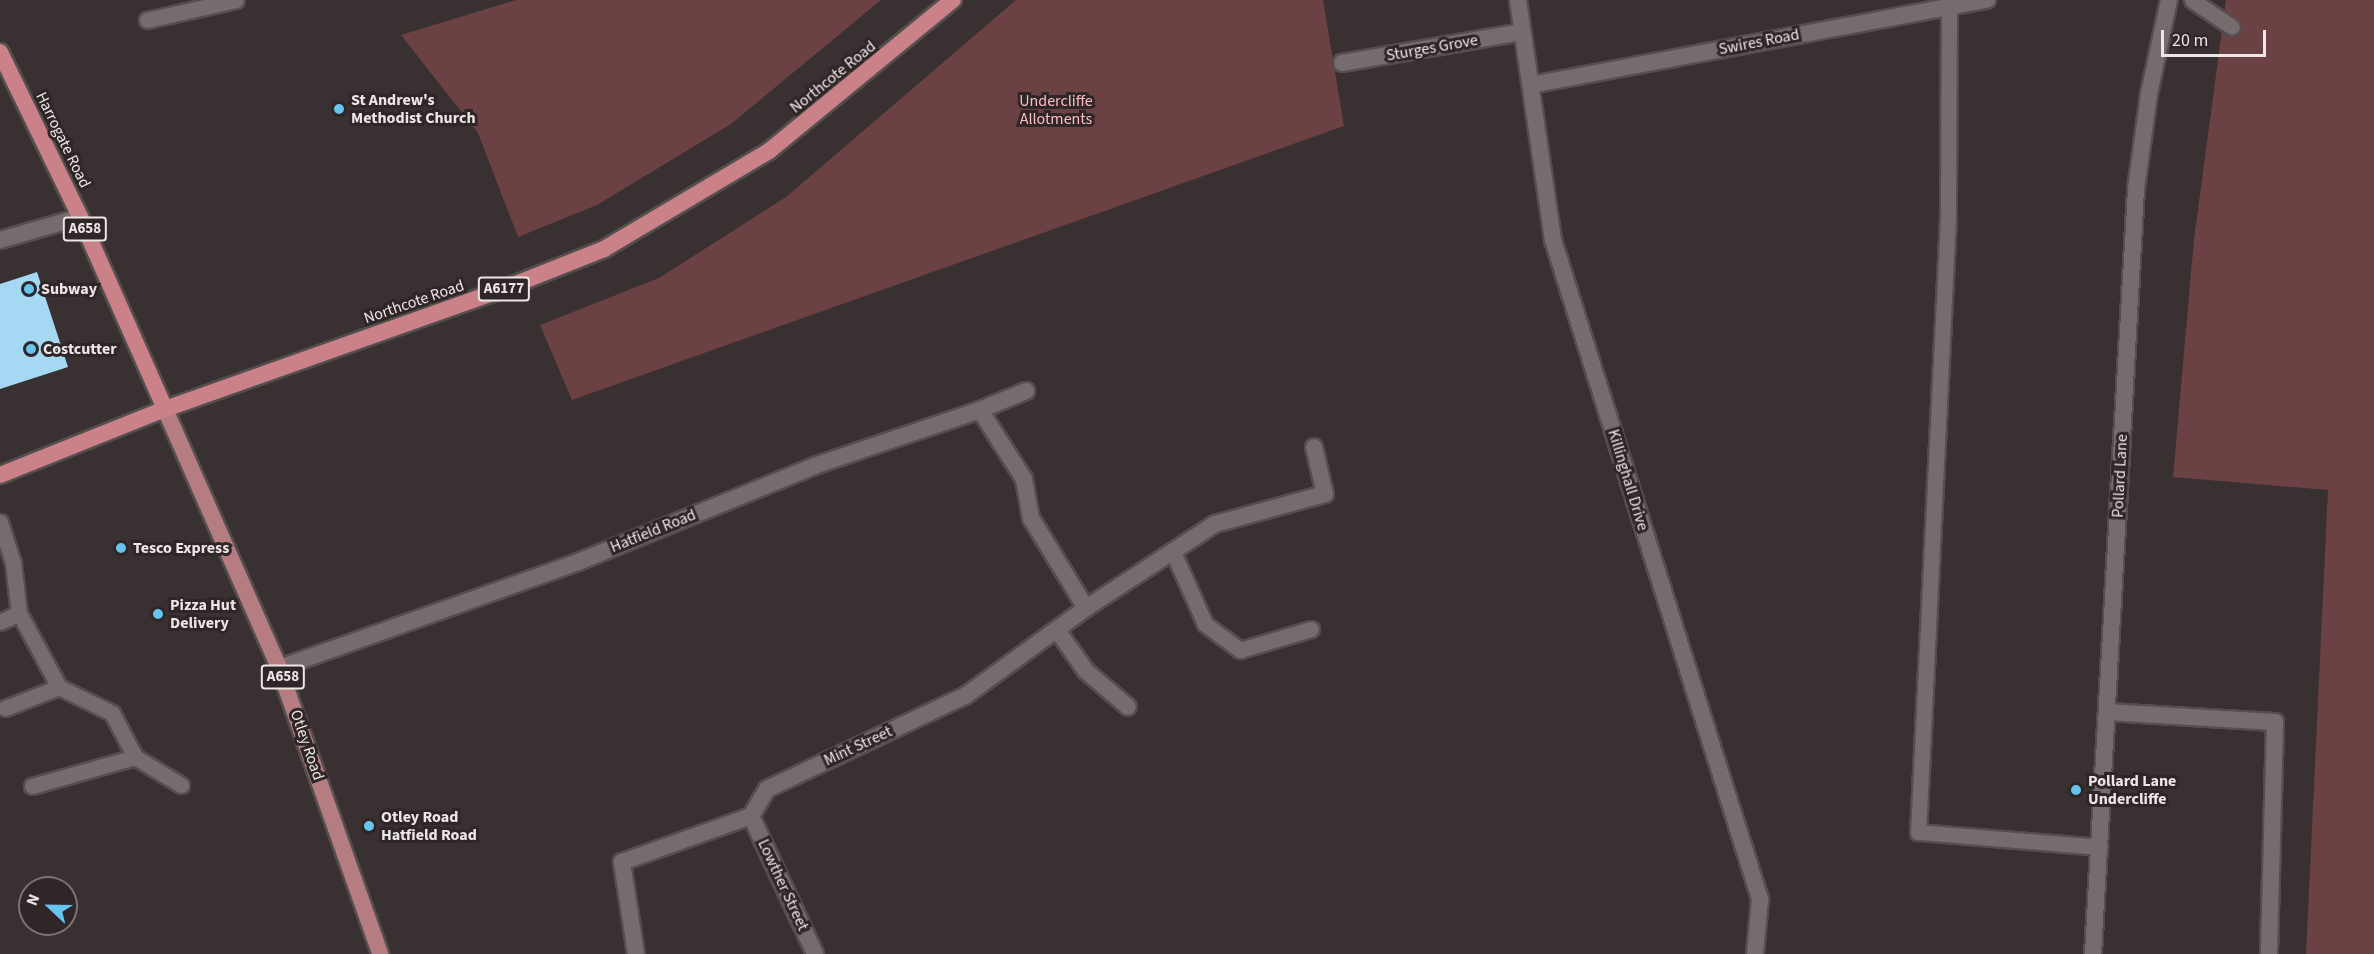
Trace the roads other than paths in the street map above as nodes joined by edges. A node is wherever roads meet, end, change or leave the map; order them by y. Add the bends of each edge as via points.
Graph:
1 (236, 0) edge
2 (953, 0) edge
3 (1518, 0) edge
4 (1987, 0) edge
5 (2169, 0) edge
6 (2192, 0) edge
7 (1949, 7) junction
8 (147, 20) dead end
9 (2232, 27) dead end
10 (1522, 32) junction
11 (0, 52) edge
12 (1342, 63) dead end
13 (1531, 85) junction
14 (80, 217) junction
15 (0, 240) edge
16 (1026, 391) dead end
17 (165, 409) junction
18 (980, 410) junction
19 (1314, 447) dead end
20 (0, 475) edge
21 (0, 522) edge
22 (1173, 552) junction
23 (1086, 608) junction
24 (19, 613) junction
25 (0, 622) edge
26 (1311, 629) dead end
27 (1057, 630) junction
28 (279, 668) junction
29 (59, 687) junction
30 (1128, 707) dead end
31 (5, 708) dead end
32 (2107, 712) junction
33 (135, 757) junction
34 (181, 785) dead end
35 (32, 786) dead end
36 (751, 816) junction
37 (2099, 847) junction
38 (380, 954) edge
39 (636, 954) edge
40 (815, 954) edge
41 (1755, 954) edge
42 (2093, 954) edge
43 (2269, 954) edge

1 - 8 lane
2 - 17 highway, Northcote Road / A6177 via 769,151 604,249 493,294
3 - 10 street, Killinghall Drive
4 - 7 street, Swires Road
5 - 32 street, Pollard Lane via 2149,94 2136,189
6 - 9 lane
7 - 13 street, Swires Road
7 - 37 lane via 1948,217 1918,832
10 - 12 street, Sturges Grove
10 - 13 street, Killinghall Drive
11 - 14 highway, Harrogate Road / A658
13 - 41 street, Killinghall Drive via 1553,240 1760,899
14 - 15 street
14 - 17 highway, Harrogate Road / A658
16 - 18 street, Hatfield Road
17 - 20 highway, Northcote Road / A6177
17 - 28 main road, Otley Road / A658
18 - 23 street via 1024,479 1031,518
18 - 28 street, Hatfield Road via 814,466 578,562
19 - 22 street, Mint Street via 1324,494 1215,524
21 - 24 lane via 13,563
22 - 23 street, Mint Street
22 - 26 lane via 1205,624 1240,650
23 - 27 street, Mint Street
24 - 25 lane
24 - 29 lane
27 - 30 street via 1086,671
27 - 36 street, Mint Street via 965,696 767,789
28 - 38 main road, Otley Road / A658
29 - 31 lane
29 - 33 lane via 112,713
32 - 37 street, Pollard Lane
32 - 43 street via 2275,722
33 - 34 lane
33 - 35 lane
36 - 39 street via 622,862
36 - 40 street, Lowther Street
37 - 42 street, Pollard Lane

